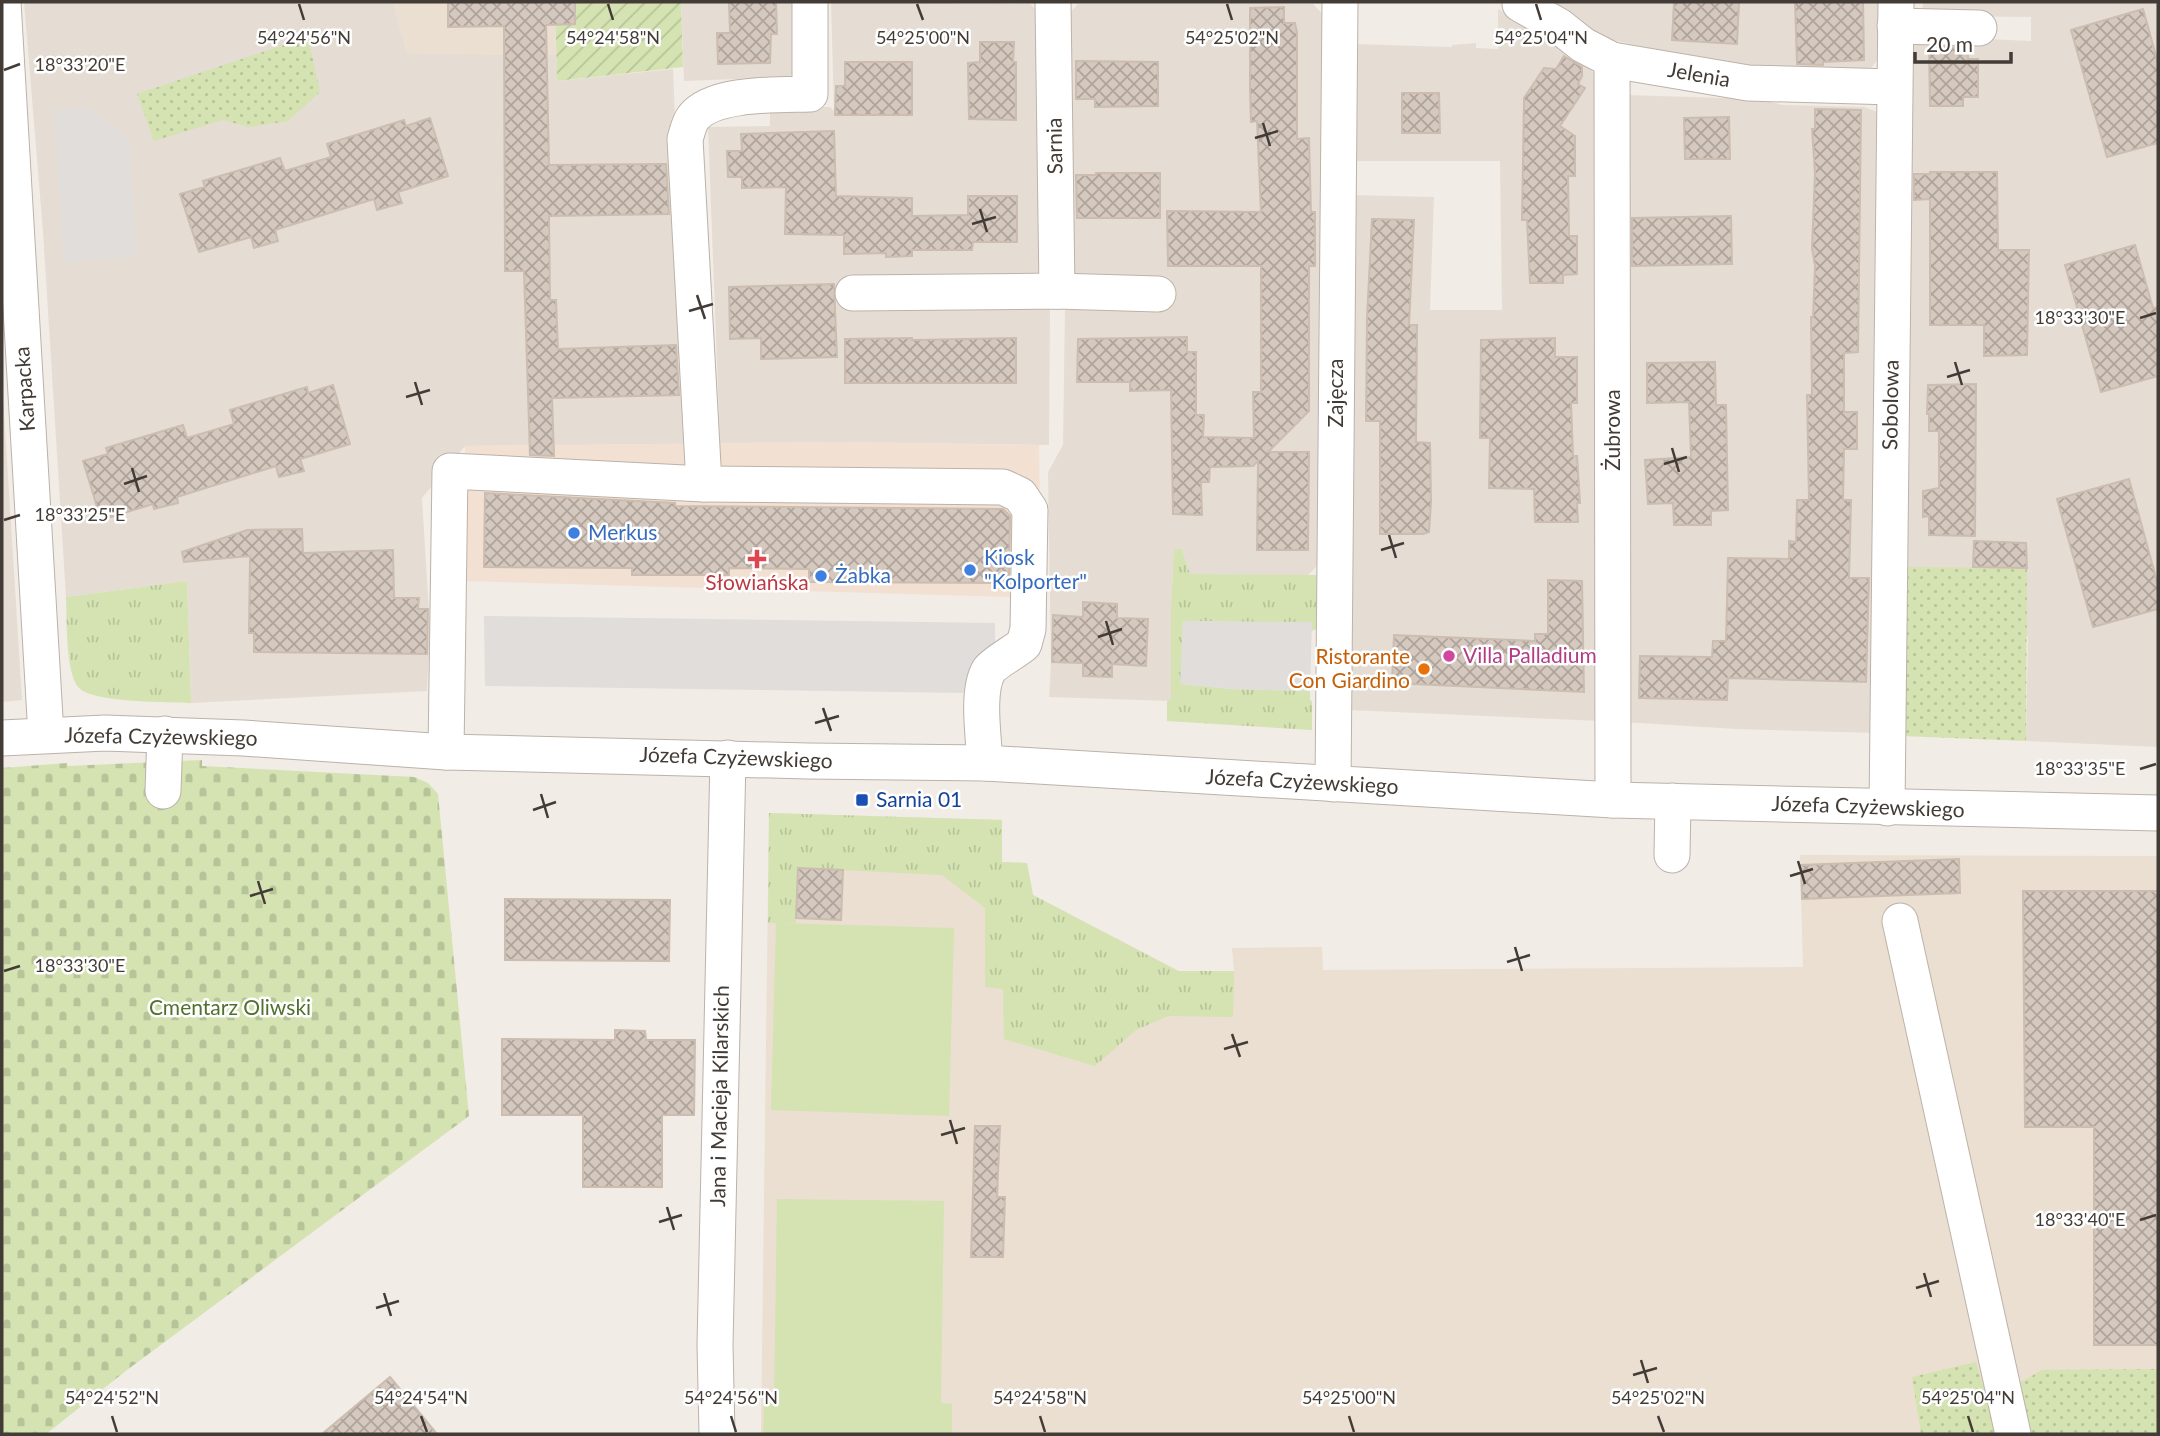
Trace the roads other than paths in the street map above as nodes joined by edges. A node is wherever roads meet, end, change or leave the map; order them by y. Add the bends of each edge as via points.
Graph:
1 (3, 2) edge
2 (810, 2) edge
3 (1053, 2) edge
4 (1340, 2) edge
5 (1520, 4) dead end
6 (1896, 14) edge
7 (1979, 28) dead end
8 (1612, 60) junction
9 (1895, 87) junction
10 (1057, 291) junction
11 (853, 293) dead end
12 (1158, 294) dead end
13 (704, 484) junction
14 (165, 734) junction
15 (46, 735) junction
16 (2, 738) edge
17 (446, 752) junction
18 (729, 758) junction
19 (985, 762) junction
20 (1333, 784) junction
21 (163, 791) dead end
22 (1613, 800) junction
23 (1673, 801) junction
24 (1887, 808) junction
25 (2158, 813) edge
26 (1672, 855) dead end
27 (1900, 921) dead end
28 (717, 1434) edge
29 (2013, 1434) edge

1 - 15 street, Karpacka
2 - 13 street via 810,94 730,98 693,118 685,139
3 - 10 street, Sarnia
4 - 20 street, Zajęcza
5 - 8 street, Jelenia
6 - 7 street
6 - 9 street, Sobolowa
8 - 9 street, Jelenia via 1748,83
8 - 22 street, Żubrowa
9 - 24 street, Sobolowa
10 - 11 street
10 - 12 street
13 - 17 street via 450,471
13 - 19 street via 1003,487 1020,495 1030,510 1028,629 1024,644 990,669 984,687
14 - 15 street, Józefa Czyżewskiego
14 - 17 street, Józefa Czyżewskiego
14 - 21 street
15 - 16 street, Józefa Czyżewskiego
17 - 18 street, Józefa Czyżewskiego
18 - 19 street, Józefa Czyżewskiego
18 - 28 street, Jana i Macieja Kilarskich via 715,1345
19 - 20 street, Józefa Czyżewskiego
20 - 22 street, Józefa Czyżewskiego
22 - 23 street, Józefa Czyżewskiego
23 - 24 street, Józefa Czyżewskiego
23 - 26 street
24 - 25 street, Józefa Czyżewskiego
27 - 29 street

